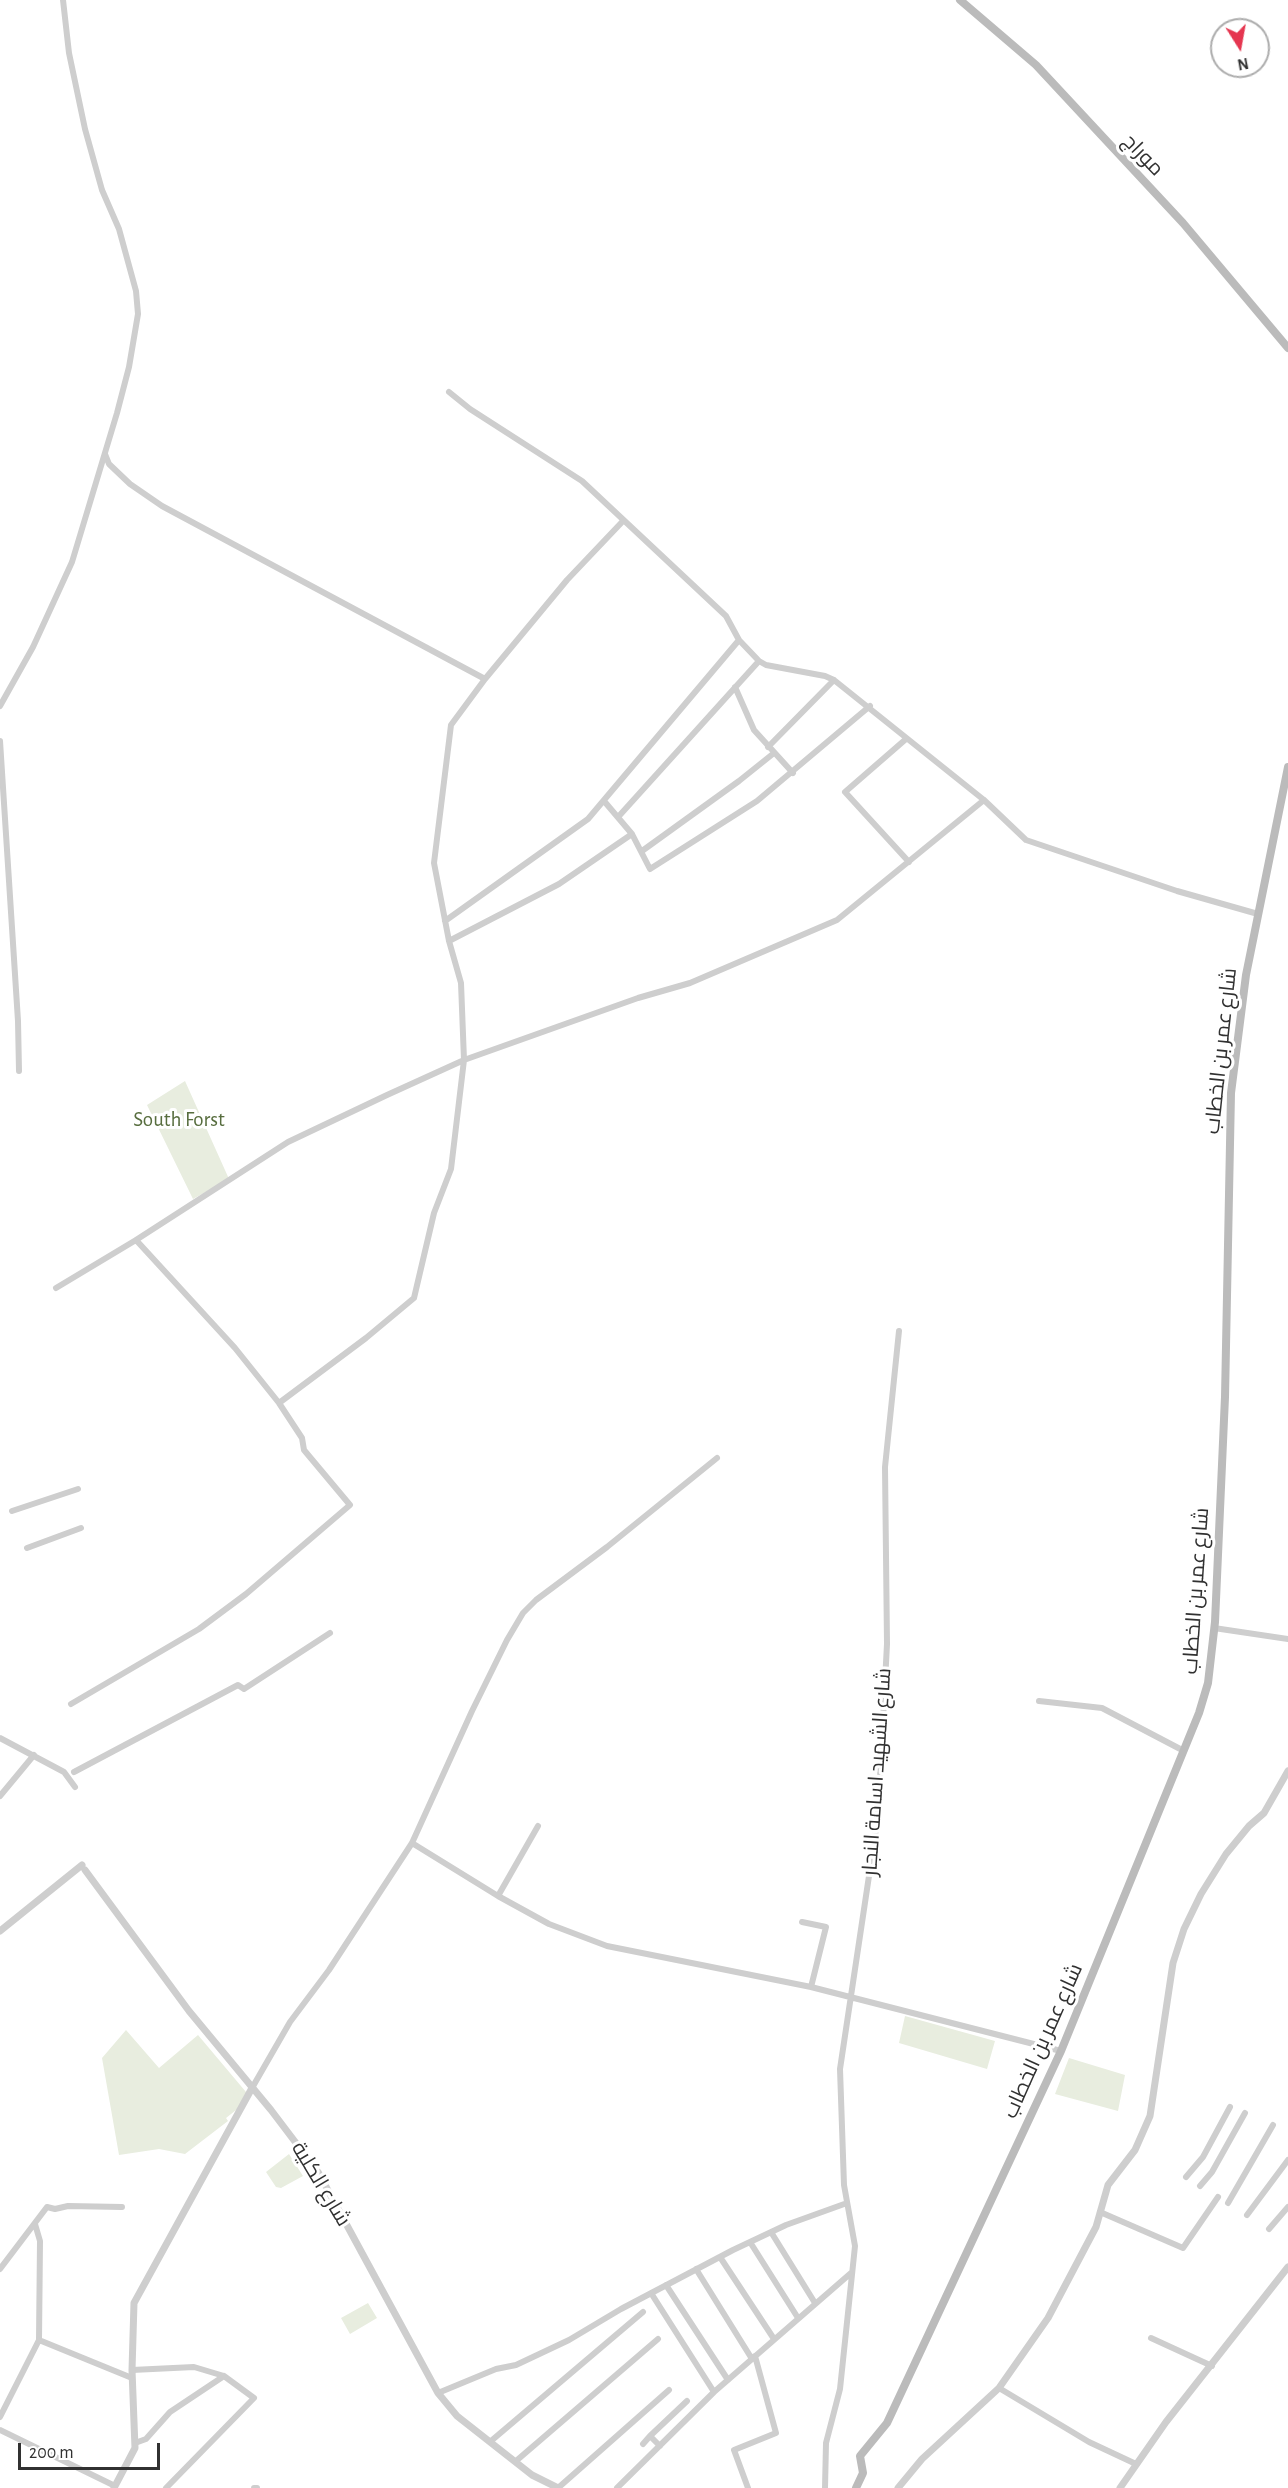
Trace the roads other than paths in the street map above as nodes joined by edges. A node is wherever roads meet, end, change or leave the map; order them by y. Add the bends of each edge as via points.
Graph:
1 (63, 0) edge
2 (960, 0) edge
3 (1288, 348) edge
4 (449, 392) dead end
5 (105, 454) junction
6 (623, 521) junction
7 (739, 640) junction
8 (759, 662) junction
9 (485, 679) junction
10 (834, 680) junction
11 (735, 687) junction
12 (0, 706) edge
13 (870, 706) junction
14 (906, 739) junction
15 (0, 741) edge
16 (768, 747) junction
17 (774, 753) junction
18 (1288, 767) edge
19 (793, 773) junction
20 (984, 800) junction
21 (604, 801) junction
22 (619, 816) junction
23 (632, 834) junction
24 (642, 851) junction
25 (909, 862) junction
26 (1258, 914) junction
27 (445, 921) junction
28 (449, 941) junction
29 (464, 1060) junction
30 (19, 1071) dead end
31 (136, 1240) junction
32 (56, 1288) dead end
33 (899, 1331) dead end
34 (279, 1403) junction
35 (717, 1458) dead end
36 (78, 1489) dead end
37 (12, 1511) dead end
38 (81, 1528) dead end
39 (27, 1548) dead end
40 (1214, 1628) junction
41 (330, 1633) dead end
42 (1288, 1639) edge
43 (1040, 1701) dead end
44 (71, 1704) dead end
45 (0, 1739) edge
46 (1184, 1751) junction
47 (34, 1755) junction
48 (1288, 1771) edge
49 (74, 1772) dead end
50 (75, 1787) dead end
51 (0, 1796) edge
52 (538, 1826) dead end
53 (412, 1843) junction
54 (498, 1896) junction
55 (802, 1922) dead end
56 (0, 1931) edge
57 (811, 1988) junction
58 (849, 1998) junction
59 (1061, 2051) junction
60 (252, 2088) junction
61 (1230, 2107) dead end
62 (1245, 2113) dead end
63 (1273, 2125) dead end
64 (1288, 2160) edge
65 (1186, 2177) dead end
66 (1200, 2186) dead end
67 (1218, 2197) dead end
68 (847, 2203) junction
69 (1228, 2203) dead end
70 (1288, 2206) edge
71 (122, 2207) dead end
72 (1100, 2212) junction
73 (1246, 2215) dead end
74 (35, 2224) junction
75 (1269, 2229) dead end
76 (771, 2232) junction
77 (750, 2242) junction
78 (720, 2257) junction
79 (1288, 2267) edge
80 (0, 2269) edge
81 (696, 2269) junction
82 (851, 2272) junction
83 (666, 2285) junction
84 (651, 2293) junction
85 (815, 2303) junction
86 (643, 2312) dead end
87 (798, 2318) junction
88 (1151, 2338) dead end
89 (658, 2339) dead end
90 (774, 2339) junction
91 (39, 2340) junction
92 (754, 2357) junction
93 (1212, 2366) junction
94 (132, 2370) junction
95 (224, 2376) junction
96 (132, 2378) junction
97 (728, 2380) junction
98 (999, 2388) junction
99 (669, 2390) dead end
100 (714, 2392) junction
101 (438, 2393) junction
102 (687, 2401) dead end
103 (0, 2417) edge
104 (0, 2430) edge
105 (650, 2436) junction
106 (490, 2441) junction
107 (135, 2443) junction
108 (643, 2444) dead end
109 (660, 2446) junction
110 (516, 2462) junction
111 (1136, 2464) junction
112 (116, 2487) edge
113 (166, 2488) edge
114 (558, 2488) edge
115 (617, 2488) edge
116 (748, 2488) edge
117 (825, 2488) edge
118 (856, 2488) edge
119 (898, 2488) edge
120 (1120, 2488) edge

1 - 5 street via 85,129 136,291 138,314 129,367
2 - 3 main road, موراج via 1036,64 1183,223
4 - 6 street via 582,481
5 - 9 street via 130,484 162,506
5 - 12 street via 72,562 33,647
6 - 7 street via 726,616
6 - 9 street via 577,569
7 - 8 street
7 - 21 street
8 - 10 street
8 - 11 street
9 - 27 street via 451,725 434,862
10 - 13 street
10 - 16 street
11 - 16 street via 754,730
11 - 22 street
13 - 14 street
13 - 19 street
14 - 20 street
14 - 25 street via 845,792
15 - 30 street
16 - 17 street
17 - 19 street
17 - 24 street via 740,782
18 - 26 main road, شارع عمر بن الخطاب
19 - 24 street via 731,819 650,869
20 - 25 street
20 - 26 street via 1026,840
21 - 22 street
21 - 27 street via 588,819
22 - 23 street
23 - 24 street
23 - 28 street via 559,884
25 - 29 street via 837,920 690,982
26 - 40 main road, شارع عمر بن الخطاب via 1231,1093 1225,1397
27 - 28 street
28 - 29 street via 460,983
29 - 31 street via 288,1142
29 - 34 street via 451,1169 434,1213 414,1298
31 - 32 street
31 - 34 street
33 - 58 street, شارع الشهيد اسامة النجار via 885,1467 887,1644 878,1816
34 - 44 street via 302,1438 304,1450 350,1505 199,1629
35 - 53 street via 523,1613 472,1711
36 - 37 street
38 - 39 street
40 - 42 street
40 - 46 main road, شارع عمر بن الخطاب via 1208,1683
41 - 49 street via 244,1689 238,1684
43 - 46 street via 1102,1708
45 - 47 street
46 - 59 main road, شارع عمر بن الخطاب
47 - 50 street via 64,1772
47 - 51 street
48 - 72 street via 1264,1813 1226,1854 1184,1929 1173,1963 1150,2116 1135,2150 1108,2185
52 - 54 street
53 - 54 street
53 - 60 street via 290,2022
54 - 57 street via 549,1924 607,1946
55 - 57 street via 826,1927
56 - 60 street, شارع الكلية via 84,1867 189,2011
57 - 58 street
58 - 59 street
58 - 68 street, شارع الشهيد اسامة النجار via 840,2068
59 - 118 main road, شارع عمر بن الخطاب via 886,2423 860,2456 862,2474
60 - 94 street via 134,2303
60 - 101 street, شارع الكلية via 318,2172
61 - 65 street via 1203,2157
62 - 66 street
63 - 69 street
64 - 73 street
67 - 72 street via 1183,2248
68 - 76 street
68 - 82 street, شارع الشهيد اسامة النجار via 855,2246
70 - 75 street
71 - 74 street via 47,2207
72 - 98 street via 1096,2227 1048,2318
74 - 80 street
74 - 91 street via 40,2241
76 - 77 street
76 - 85 street
77 - 78 street
77 - 87 street
78 - 81 street
78 - 90 street
79 - 93 street
81 - 83 street
81 - 92 street
82 - 85 street
82 - 117 street, شارع الشهيد اسامة النجار via 840,2389 826,2443
83 - 84 street
83 - 97 street
84 - 100 street
84 - 101 street via 516,2365
85 - 87 street
86 - 106 street
87 - 90 street
88 - 93 street
89 - 110 street
90 - 92 street
91 - 96 street
91 - 103 street
92 - 97 street
92 - 116 street via 776,2433 734,2450
93 - 111 street
94 - 95 street via 194,2367
94 - 96 street
95 - 107 street via 170,2412 146,2439
95 - 113 street via 254,2398
96 - 107 street
97 - 100 street
98 - 111 street via 1089,2442
98 - 119 street via 922,2459
99 - 114 street
100 - 109 street
101 - 106 street, شارع الكلية via 457,2416
102 - 105 street
104 - 112 street
105 - 108 street
105 - 109 street
106 - 110 street, شارع الكلية
107 - 112 street
109 - 115 street
110 - 114 street, شارع الكلية
111 - 120 street

